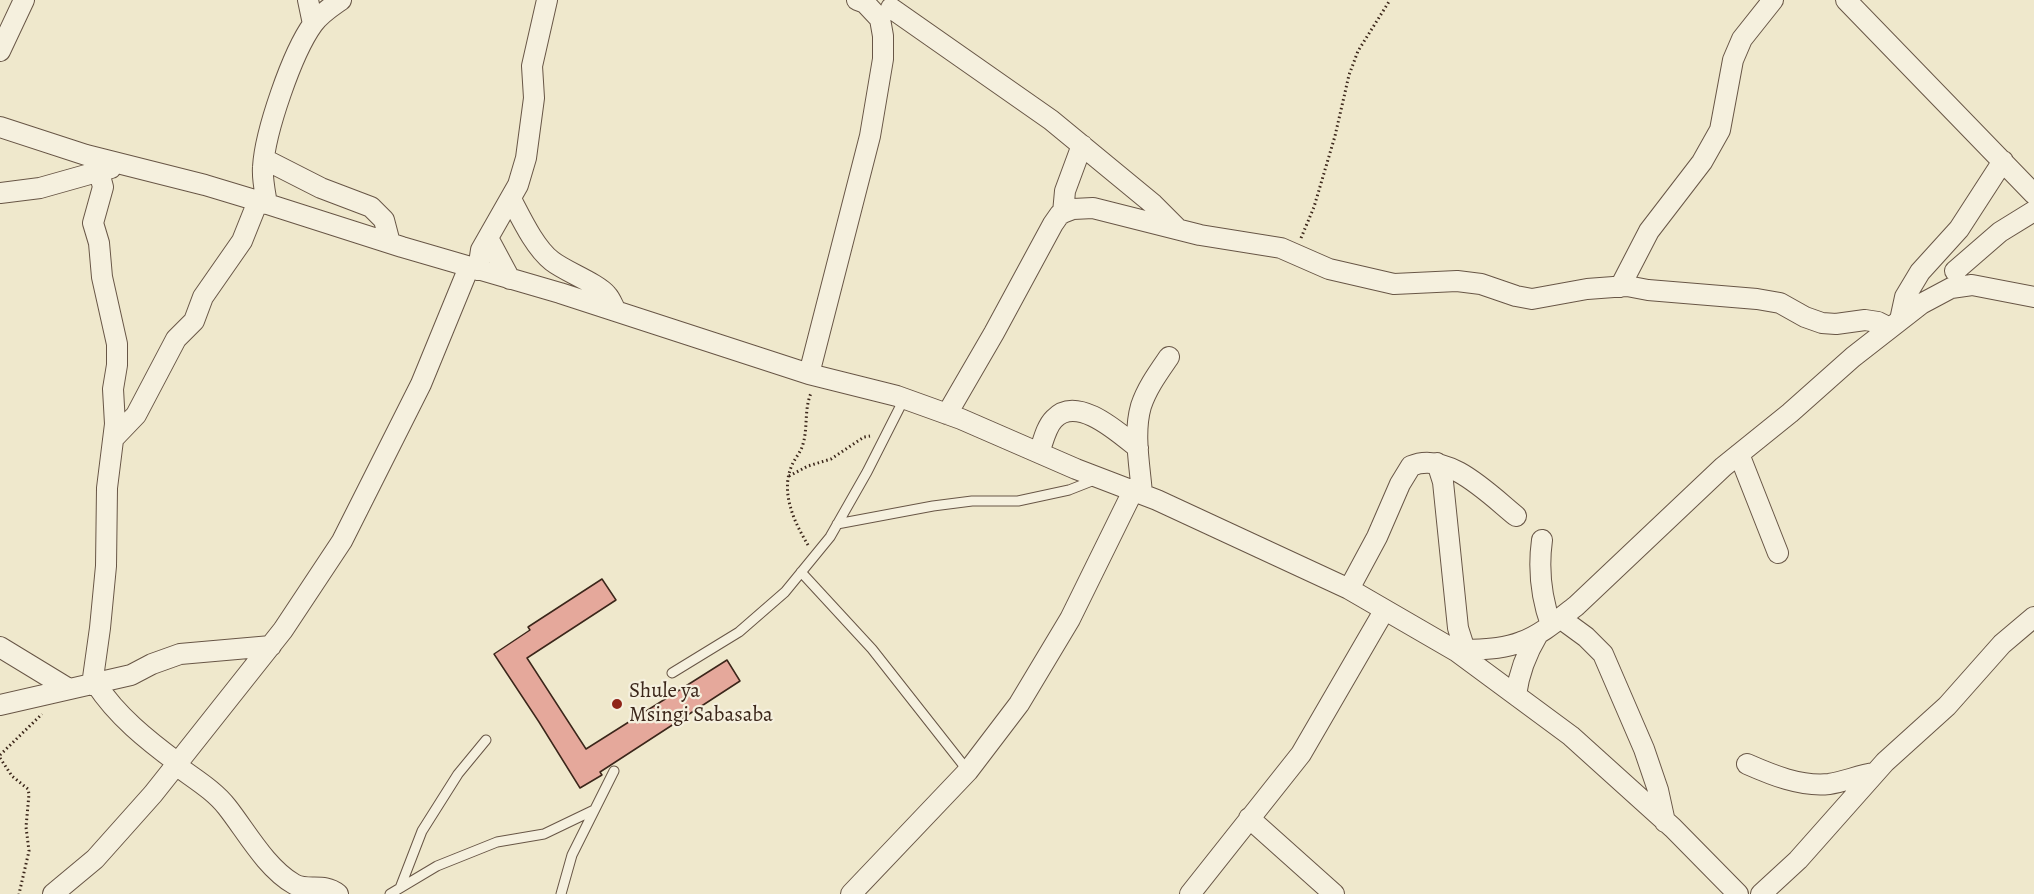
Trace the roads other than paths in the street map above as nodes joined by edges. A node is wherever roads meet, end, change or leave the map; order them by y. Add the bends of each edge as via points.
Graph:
1 (24, 0) edge
2 (308, 0) edge
3 (341, 0) edge
4 (857, 0) edge
5 (1773, 0) edge
6 (1846, 0) edge
7 (545, 2) edge
8 (893, 4) edge
9 (314, 24) junction
10 (881, 28) junction
11 (0, 51) edge
12 (0, 127) edge
13 (1082, 145) junction
14 (264, 159) junction
15 (2003, 161) junction
16 (124, 165) junction
17 (99, 172) junction
18 (0, 193) edge
19 (2034, 194) edge
20 (511, 199) junction
21 (263, 202) junction
22 (2034, 212) edge
23 (1063, 213) junction
24 (1179, 229) junction
25 (488, 238) junction
26 (390, 243) junction
27 (1939, 254) junction
28 (474, 268) junction
29 (1955, 271) junction
30 (510, 279) junction
31 (1972, 285) junction
32 (1620, 286) junction
33 (2034, 297) edge
34 (616, 311) junction
35 (1895, 324) junction
36 (1169, 357) dead end
37 (816, 376) junction
38 (904, 399) junction
39 (947, 414) junction
40 (113, 439) junction
41 (1138, 448) junction
42 (1038, 453) junction
43 (1739, 454) junction
44 (1437, 463) junction
45 (1099, 478) junction
46 (1137, 493) junction
47 (1516, 516) dead end
48 (837, 524) junction
49 (1542, 540) dead end
50 (1778, 553) dead end
51 (801, 572) junction
52 (1348, 589) junction
53 (1384, 611) junction
54 (2034, 617) edge
55 (1550, 626) junction
56 (271, 646) junction
57 (0, 647) edge
58 (1460, 651) junction
59 (672, 673) dead end
60 (94, 685) junction
61 (66, 690) junction
62 (1516, 695) junction
63 (0, 705) edge
64 (486, 740) dead end
65 (177, 764) junction
66 (1747, 764) dead end
67 (614, 771) dead end
68 (968, 771) junction
69 (1875, 774) junction
70 (594, 810) junction
71 (1249, 818) junction
72 (1665, 822) junction
73 (400, 888) junction
74 (53, 894) edge
75 (338, 894) edge
76 (390, 894) edge
77 (561, 894) edge
78 (851, 894) edge
79 (1190, 894) edge
80 (1334, 894) edge
81 (1738, 894) edge
82 (1761, 894) edge

1 - 11 street
2 - 9 street
3 - 9 street
4 - 10 street via 880,19
5 - 32 street via 1742,39 1733,60 1720,130 1702,162 1649,231
6 - 15 street
7 - 20 street via 532,66 534,98 526,158
8 - 10 street
8 - 13 street via 948,50
9 - 14 street via 278,101
10 - 37 street via 883,59 870,136
12 - 16 street
13 - 23 street via 1065,191
13 - 24 street
14 - 21 street
14 - 26 street via 321,188 371,207 384,220
15 - 19 street
15 - 27 street
16 - 17 street
16 - 21 street
17 - 18 street via 40,188
17 - 40 street via 103,187 93,223 117,344
20 - 25 street
20 - 34 street via 550,260 598,287 608,295
21 - 26 street
21 - 40 street via 242,241 203,297 194,321 176,339 136,415
22 - 29 street via 2000,232
23 - 24 street via 1093,208
23 - 39 street via 1053,224
24 - 32 street via 1281,248 1329,269 1394,284 1457,281 1532,299
25 - 28 street
25 - 30 street
26 - 28 street
27 - 29 street
27 - 35 street via 1920,272
28 - 30 street
28 - 56 street via 342,541
29 - 31 street
30 - 34 street
31 - 33 street
31 - 35 street via 1950,288
32 - 35 street via 1780,303 1822,323
34 - 37 street
35 - 43 street
36 - 41 street via 1141,406
37 - 38 street
38 - 39 street
38 - 48 lane
39 - 42 street
40 - 60 street
41 - 42 street via 1090,414 1067,411 1049,425
41 - 46 street
42 - 45 street
43 - 50 street
43 - 55 street
44 - 47 street via 1470,479
44 - 52 street via 1425,461 1411,466
44 - 58 street via 1443,482
45 - 46 street
45 - 48 lane via 1036,498 933,506
46 - 52 street
46 - 68 street via 1019,704
48 - 51 lane
49 - 55 street via 1540,575
51 - 59 lane via 785,592 739,632
51 - 68 lane via 872,649
52 - 53 street
53 - 58 street
53 - 71 street via 1301,754
54 - 69 street via 2002,644 1947,706
55 - 58 street via 1521,642
55 - 62 street via 1526,654
55 - 72 street via 1586,637 1604,654 1644,749
56 - 60 street via 180,654 131,675
56 - 65 street
57 - 61 street
58 - 62 street
60 - 61 street
60 - 65 street via 125,720
61 - 63 street
62 - 72 street via 1571,736
64 - 73 lane via 458,774 422,831
65 - 74 street via 95,859
65 - 75 street via 226,805 246,834 295,885 329,887
66 - 69 street via 1808,784
67 - 70 lane
68 - 78 street
69 - 82 street via 1798,860
70 - 73 lane via 544,834 497,842 437,866
70 - 77 lane via 572,855
71 - 79 street
71 - 80 street
72 - 81 street
73 - 76 lane

